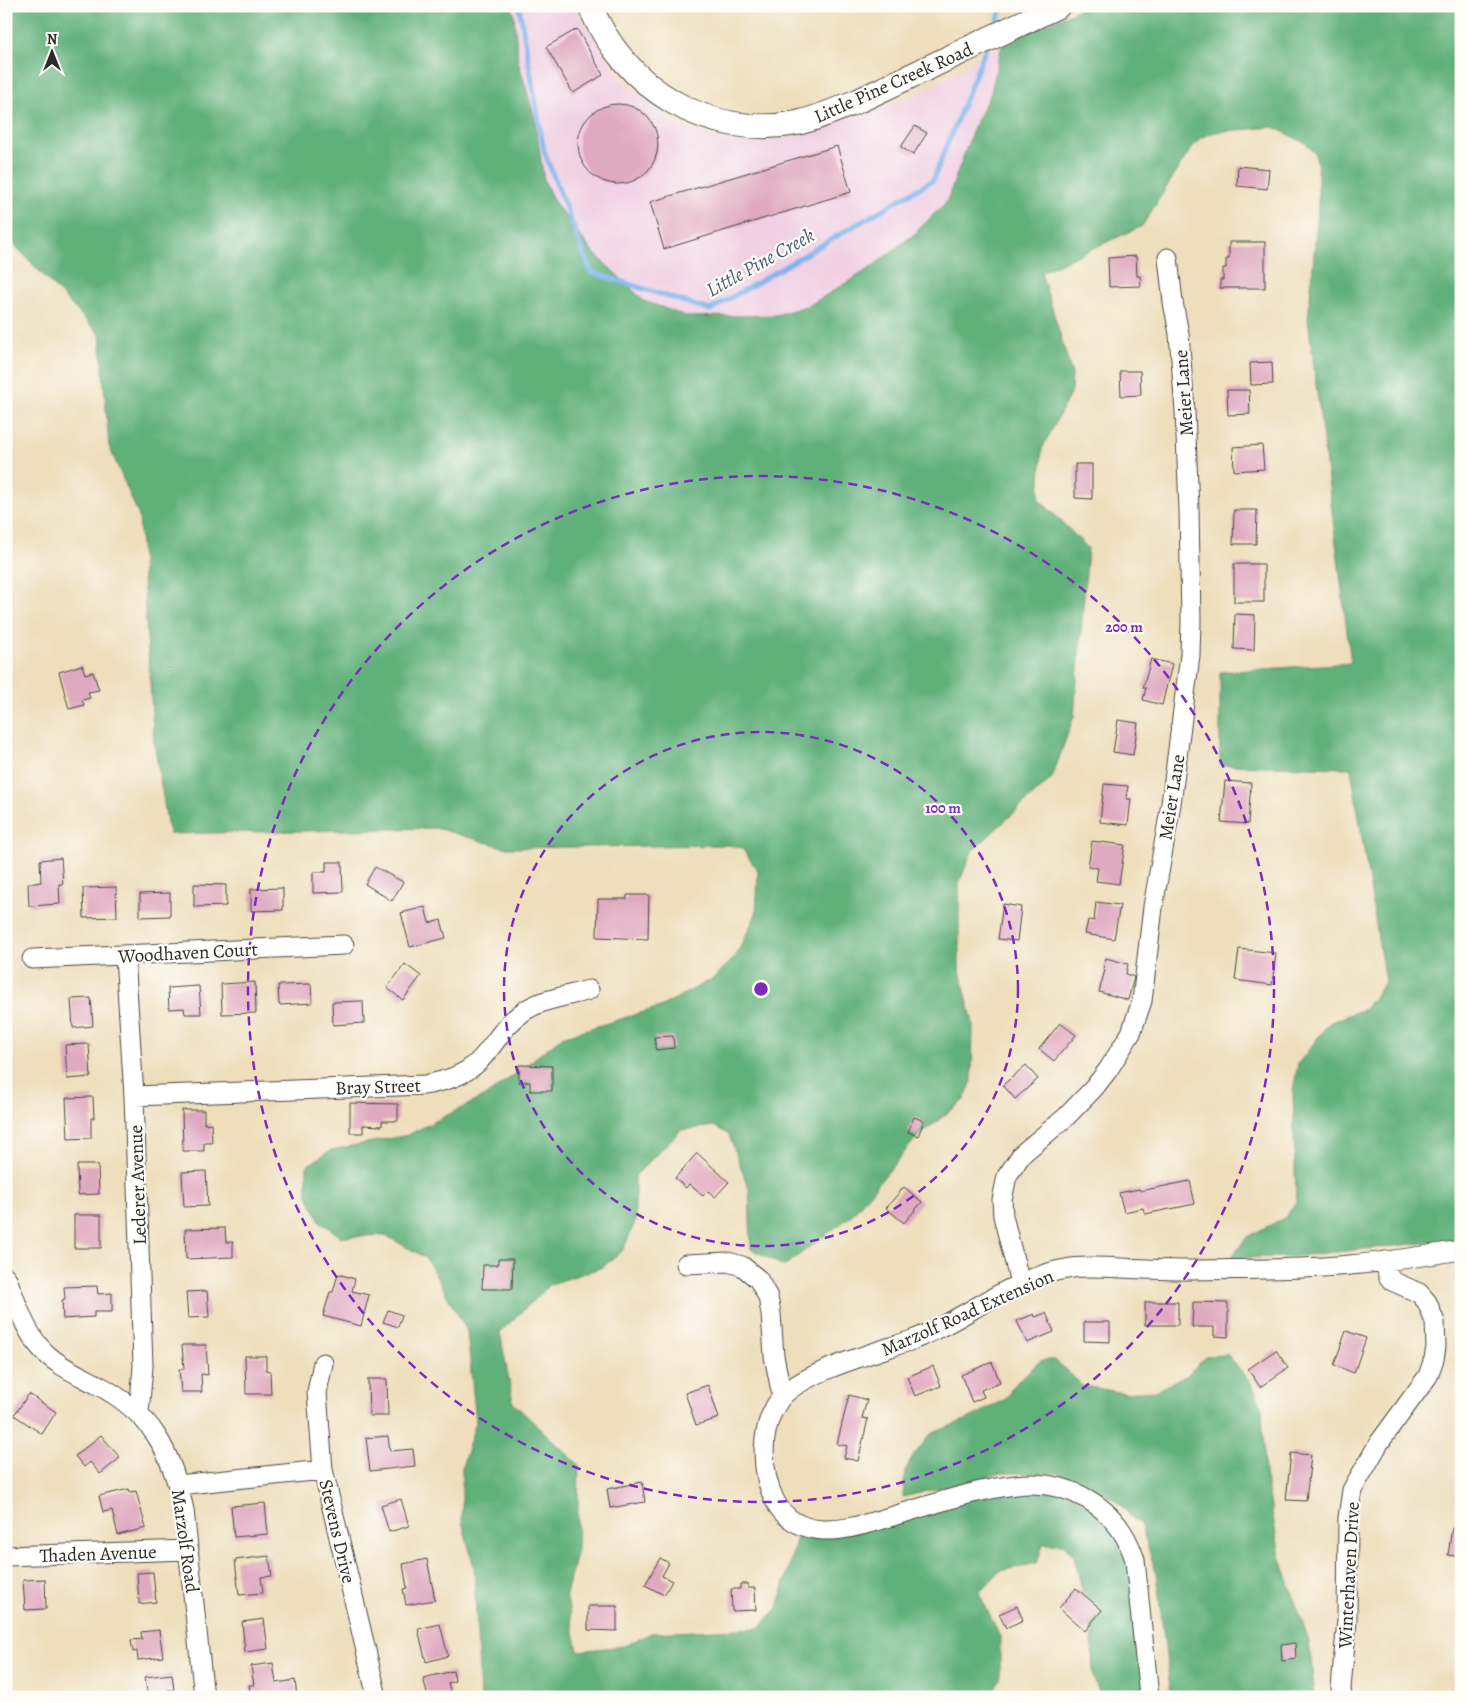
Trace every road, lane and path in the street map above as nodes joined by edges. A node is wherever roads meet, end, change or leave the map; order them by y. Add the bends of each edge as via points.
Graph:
1 (590, 6) edge
2 (1058, 6) edge
3 (1168, 258) dead end
4 (344, 945) dead end
5 (125, 956) junction
6 (32, 959) dead end
7 (589, 990) dead end
8 (134, 1096) junction
9 (1461, 1250) edge
10 (1385, 1261) junction
11 (686, 1264) dead end
12 (6, 1277) edge
13 (1020, 1283) junction
14 (323, 1364) dead end
15 (782, 1396) junction
16 (140, 1414) junction
17 (323, 1470) junction
18 (178, 1485) junction
19 (189, 1550) junction
20 (6, 1556) edge
21 (204, 1697) edge
22 (377, 1697) edge
23 (1149, 1697) edge
24 (1342, 1697) edge

1 - 2 street, Little Pine Creek Road via 617,52 655,90 698,115 754,127 796,123 827,114
3 - 13 street, Meier Lane via 1179,334 1185,411 1191,621 1190,655 1171,804 1153,907 1142,1001 1131,1033 1094,1088 1022,1154 1007,1176 1002,1200 1003,1216
4 - 5 street, Woodhaven Court
5 - 6 street, Woodhaven Court
5 - 8 street, Lederer Avenue
7 - 8 street, Bray Street via 526,1010 513,1019 476,1064 439,1082
8 - 16 street, Lederer Avenue via 143,1366
9 - 10 street, Marzolf Road Extension
10 - 13 street, Marzolf Road Extension via 1302,1268 1166,1270 1076,1267
10 - 24 street, Winterhaven Drive via 1392,1281 1419,1293 1427,1302 1436,1322 1436,1347 1428,1376 1379,1443 1352,1490 1348,1518
11 - 15 street via 728,1262 742,1266 758,1278 768,1297
12 - 16 street, Marzolf Road via 29,1332 39,1347 54,1360 116,1394
13 - 15 street, Marzolf Road Extension via 918,1338 813,1376
14 - 17 street, Stevens Drive via 317,1392
15 - 23 street, Marzolf Road Extension via 768,1421 764,1455 766,1472 774,1500 790,1520 800,1525 840,1530 981,1491 1018,1485 1065,1488 1098,1505 1123,1531 1135,1560
16 - 18 street, Marzolf Road via 157,1436
17 - 18 street
17 - 22 street, Stevens Drive
18 - 19 street, Marzolf Road
19 - 20 street, Thaden Avenue
19 - 21 street, Marzolf Road

